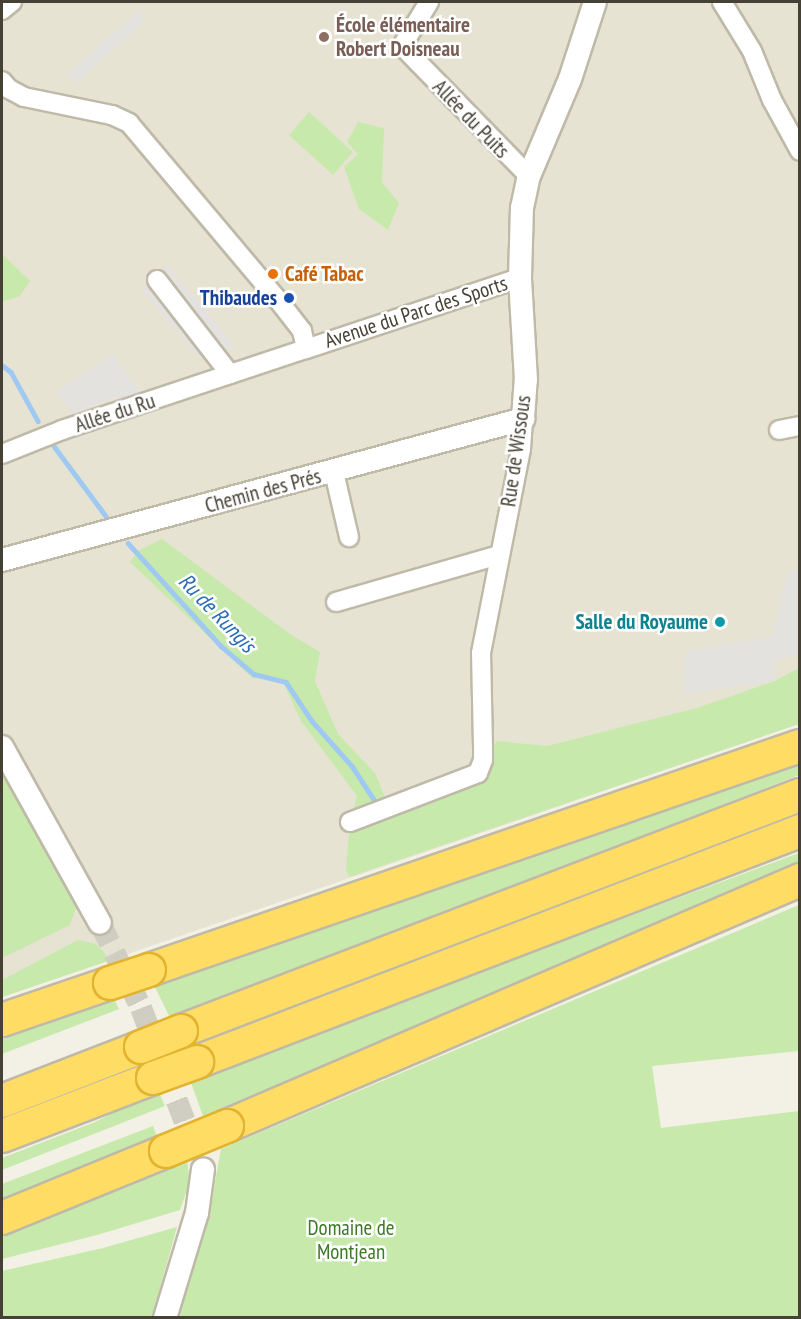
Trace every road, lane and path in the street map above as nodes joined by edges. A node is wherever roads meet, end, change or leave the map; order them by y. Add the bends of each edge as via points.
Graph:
1 (12, 2) edge
2 (429, 2) edge
3 (595, 2) edge
4 (722, 2) edge
5 (2, 9) edge
6 (2, 81) edge
7 (800, 151) edge
8 (529, 176) junction
9 (520, 278) junction
10 (157, 280) dead end
11 (306, 349) junction
12 (230, 374) junction
13 (524, 419) junction
14 (800, 426) edge
15 (779, 430) dead end
16 (2, 454) edge
17 (334, 472) junction
18 (349, 537) dead end
19 (499, 555) junction
20 (2, 560) edge
21 (336, 602) dead end
22 (800, 746) edge
23 (2, 747) edge
24 (800, 795) edge
25 (350, 822) dead end
26 (800, 831) edge
27 (800, 880) edge
28 (100, 923) tunnel mouth
29 (2, 1020) edge
30 (2, 1101) edge
31 (2, 1137) edge
32 (203, 1169) tunnel mouth
33 (2, 1218) edge
34 (165, 1317) edge

1 - 5 street
2 - 8 street, Allée du Puits via 402,46
3 - 8 street, Rue de Wissous via 570,79
4 - 7 street via 752,51 772,100
6 - 11 street, Avenue du Parc des Sports via 24,97 112,115 129,123 278,300 302,331
8 - 9 street, Rue de Wissous via 522,208
9 - 11 street, Avenue du Parc des Sports
9 - 13 street, Rue de Wissous via 526,380
10 - 12 street
11 - 12 street, Allée du Ru
12 - 16 street, Allée du Ru
13 - 17 street, Chemin des Prés
13 - 19 street, Rue de Wissous
14 - 15 street
17 - 18 street
17 - 20 street, Chemin des Prés
19 - 21 street
19 - 25 street, Rue de Wissous via 481,653 483,760 478,773
22 - 29 highway, bridge
23 - 28 street
24 - 30 highway, bridge
26 - 31 highway, bridge
27 - 33 highway, bridge via 227,1126
32 - 34 street via 197,1213

